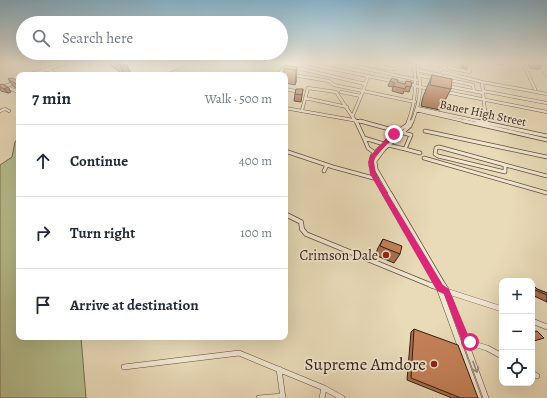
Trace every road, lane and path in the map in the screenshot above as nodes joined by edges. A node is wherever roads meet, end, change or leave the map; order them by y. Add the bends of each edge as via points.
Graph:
1 (329, 81) edge
2 (420, 81) edge
3 (15, 82) edge
4 (15, 82) edge
5 (354, 82) edge
6 (396, 82) edge
7 (417, 82) edge
8 (447, 82) edge
9 (457, 82) edge
10 (482, 82) joint
11 (532, 82) edge
12 (365, 84) joint
13 (5, 86) junction
14 (418, 86) junction
15 (0, 87) edge
16 (535, 89) dead end
17 (288, 90) edge
18 (363, 90) junction
19 (436, 90) edge
20 (16, 91) edge
21 (474, 91) junction
22 (307, 92) junction
23 (341, 92) dead end
24 (444, 92) edge
25 (483, 92) junction
26 (547, 94) edge
27 (361, 96) junction
28 (305, 98) junction
29 (483, 100) junction
30 (415, 102) junction
31 (547, 103) edge
32 (348, 107) junction
33 (288, 108) edge
34 (415, 109) junction
35 (302, 110) junction
36 (0, 111) edge
37 (9, 111) dead end
38 (547, 112) edge
39 (353, 116) junction
40 (356, 120) junction
41 (486, 125) junction
42 (401, 131) junction
43 (425, 131) dead end
44 (547, 136) edge
45 (364, 138) junction
46 (547, 140) edge
47 (386, 144) junction
48 (405, 149) junction
49 (288, 151) edge
50 (374, 153) junction
51 (420, 153) dead end
52 (462, 154) junction
53 (547, 157) edge
54 (424, 158) dead end
55 (486, 159) junction
56 (461, 162) junction
57 (505, 164) junction
58 (327, 165) junction
59 (486, 168) junction
60 (324, 171) dead end
61 (547, 176) edge
62 (380, 178) junction
63 (376, 179) junction
64 (547, 193) edge
65 (288, 216) edge
66 (440, 288) junction
67 (447, 291) junction
68 (499, 309) edge
69 (535, 321) edge
70 (547, 327) edge
71 (459, 340) junction
72 (466, 341) junction
73 (499, 354) edge
74 (124, 367) dead end
75 (279, 369) junction
76 (324, 388) junction
77 (283, 397) edge
78 (259, 398) edge
79 (322, 398) edge
80 (342, 398) edge
81 (479, 398) edge
82 (486, 398) edge

1 - 18 street via 334,85
2 - 14 street
3 - 13 main road
4 - 15 main road
5 - 12 street
6 - 14 street
7 - 14 street
8 - 21 street via 448,86
9 - 21 street via 473,85
10 - 25 street
10 - 26 street
11 - 16 street
12 - 18 street
13 - 15 main road
13 - 20 street
14 - 19 street
14 - 30 street
14 - 34 street
17 - 22 street
18 - 27 street
18 - 30 street
21 - 25 street
22 - 28 street
22 - 32 street via 308,88 336,92
23 - 27 street
24 - 29 street
25 - 29 street
25 - 31 street
27 - 39 street
28 - 32 street
28 - 35 street
29 - 38 street
29 - 41 street
30 - 34 street
32 - 39 street
33 - 35 street
34 - 41 street, Baner High Street
34 - 42 street via 409,128
35 - 40 street
36 - 37 street
39 - 40 street
40 - 42 street
40 - 45 street
41 - 44 street, Baner High Street
41 - 46 street, Baner High Street
42 - 47 street
42 - 48 street via 411,135
43 - 53 street
45 - 47 street
45 - 50 street via 368,148
47 - 48 street
47 - 50 street
47 - 62 street via 375,161
48 - 51 street
49 - 58 street
50 - 63 street via 371,162
52 - 55 street
52 - 56 street
52 - 56 street via 437,147 435,154
54 - 64 street
55 - 57 street
55 - 59 street
56 - 59 street
57 - 59 street via 505,172
57 - 61 street
58 - 60 street
58 - 63 street
62 - 63 street
62 - 67 street
63 - 66 street
65 - 66 street via 301,222 306,234
66 - 67 street
66 - 71 street
67 - 68 street
67 - 72 street
69 - 70 street
71 - 72 street
71 - 81 street
72 - 73 street
72 -> 82 street
74 - 75 street via 239,352
75 - 76 street
75 - 77 street
76 - 79 street
76 - 80 street
77 - 78 street

